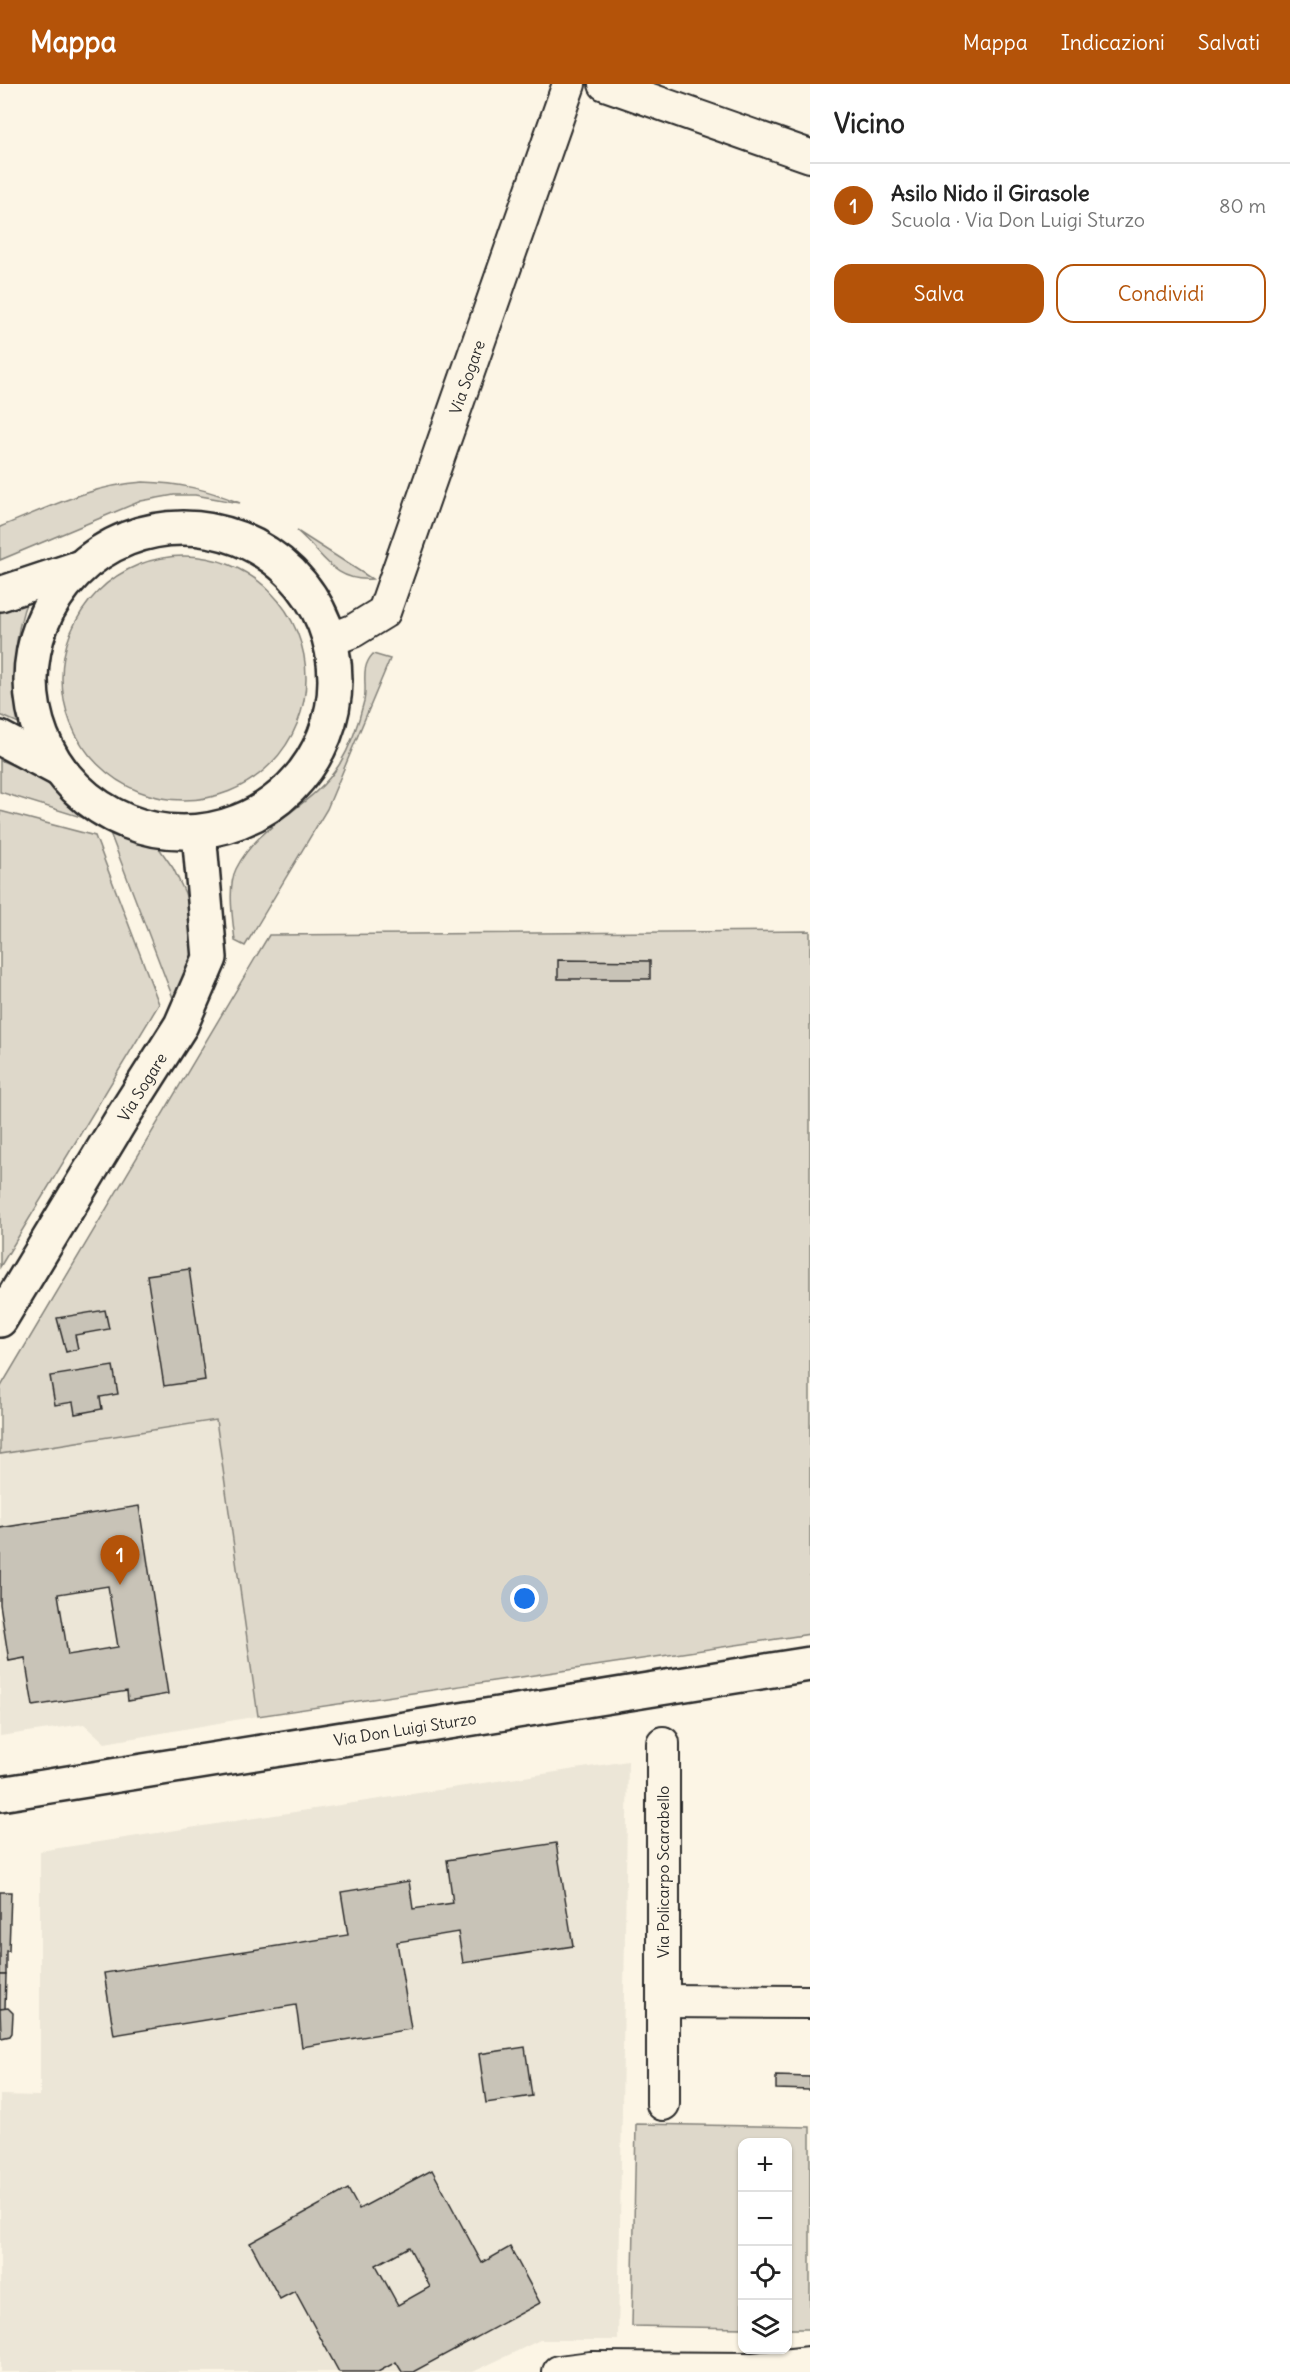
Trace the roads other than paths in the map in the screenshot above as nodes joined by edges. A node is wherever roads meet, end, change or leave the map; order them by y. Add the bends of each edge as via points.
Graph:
1 (569, 84) edge
2 (605, 84) edge
3 (810, 156) edge
4 (78, 568) junction
5 (0, 594) edge
6 (330, 640) junction
7 (0, 738) edge
8 (60, 770) junction
9 (199, 832) junction
10 (0, 1320) edge
11 (810, 1664) edge
12 (663, 1743) dead end
13 (0, 1794) edge
14 (663, 2001) junction
15 (810, 2002) edge
16 (663, 2104) dead end
17 (810, 2363) edge
18 (559, 2372) edge

1 - 6 street, Via Sogare via 384,612
2 - 3 street
4 - 5 street
4 - 6 street via 111,545 148,531 187,527 226,533 262,549 293,574 316,606
4 - 8 street via 51,602 34,644 30,688 39,731
6 - 9 street via 335,686 327,728 308,768 278,799 260,810 241,821
7 - 8 street
8 - 9 street via 87,799 121,820 159,831
9 - 10 street, Via Sogare via 210,958 182,1025
11 - 13 street, Via Don Luigi Sturzo
12 - 14 street, Via Policarpo Scarabello
14 - 15 street
14 - 16 street, Via Policarpo Scarabello
17 - 18 street via 754,2369 591,2368

